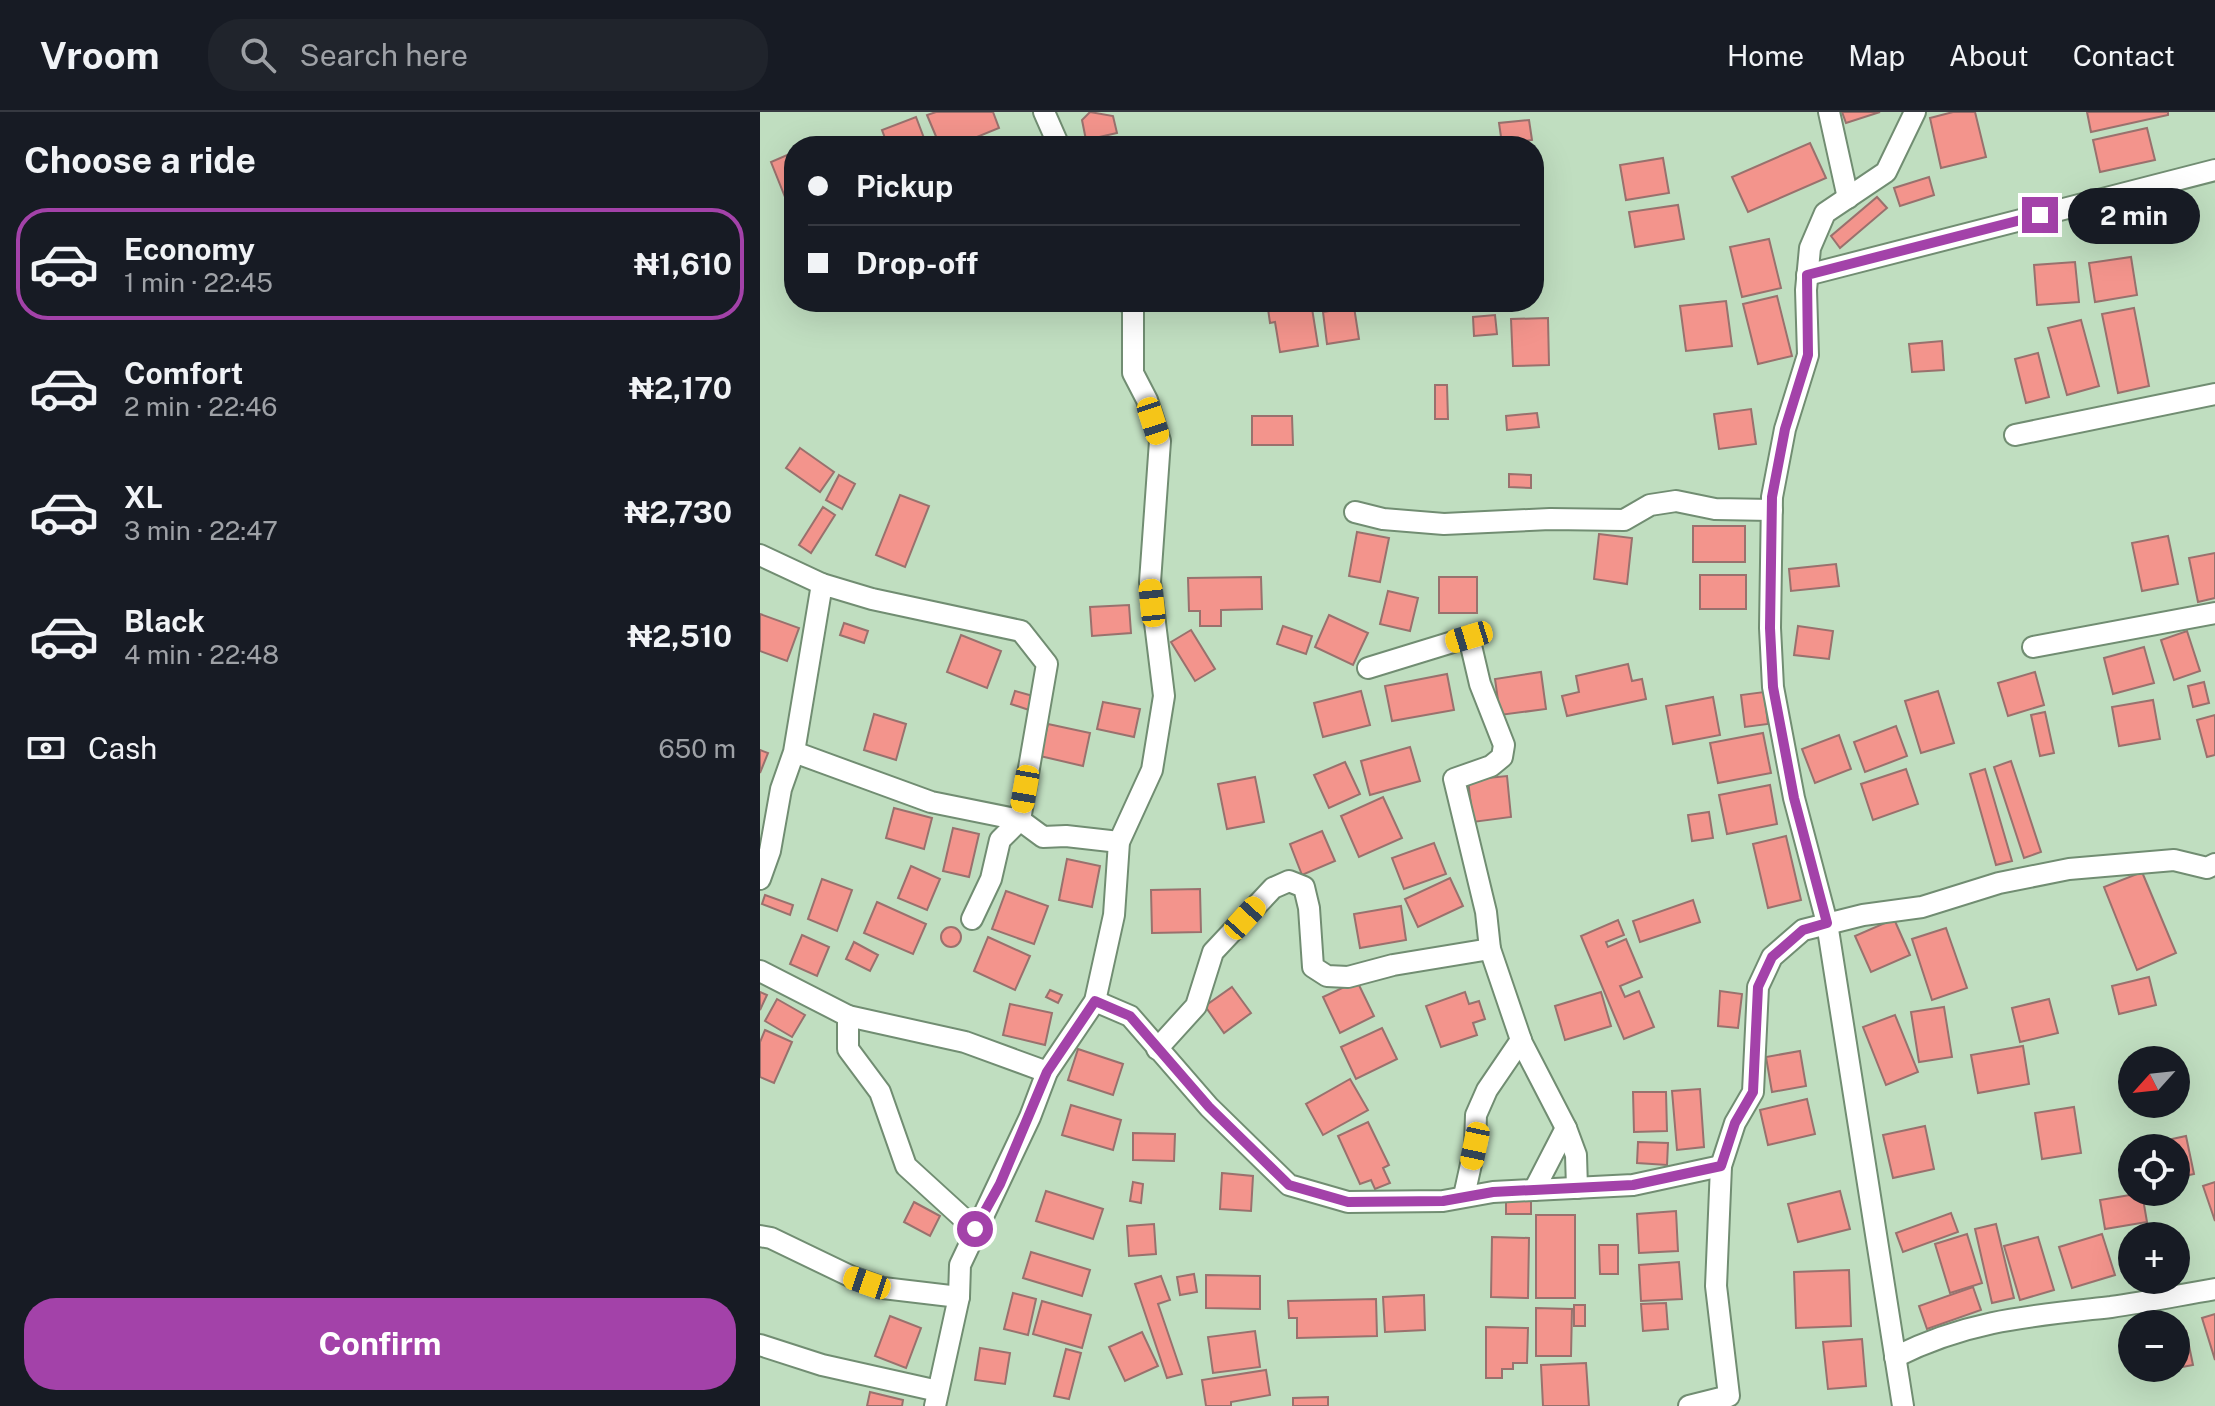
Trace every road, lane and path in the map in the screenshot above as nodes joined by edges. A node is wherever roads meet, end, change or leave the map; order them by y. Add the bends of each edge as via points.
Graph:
1 (1044, 112) edge
2 (1829, 112) edge
3 (1915, 112) edge
4 (1055, 136) edge
5 (2215, 170) edge
6 (1848, 198) junction
7 (1807, 275) junction
8 (1133, 312) edge
9 (2215, 394) edge
10 (2015, 435) dead end
11 (1772, 510) junction
12 (1355, 512) dead end
13 (760, 555) edge
14 (822, 584) junction
15 (2215, 613) edge
16 (2033, 647) dead end
17 (1368, 668) dead end
18 (794, 752) junction
19 (1020, 820) junction
20 (1119, 842) junction
21 (2215, 864) edge
22 (760, 879) edge
23 (972, 919) dead end
24 (1827, 923) junction
25 (1490, 949) junction
26 (760, 971) edge
27 (1095, 1001) junction
28 (848, 1016) junction
29 (1521, 1040) junction
30 (1157, 1049) junction
31 (1047, 1072) junction
32 (1566, 1128) junction
33 (1721, 1166) junction
34 (1577, 1188) junction
35 (1534, 1190) junction
36 (1464, 1196) junction
37 (975, 1229) junction
38 (760, 1236) edge
39 (2215, 1289) edge
40 (959, 1297) junction
41 (760, 1345) edge
42 (1895, 1357) junction
43 (937, 1399) edge
44 (1689, 1406) edge
45 (1903, 1406) edge

1 - 4 street
2 - 6 street
3 - 6 street via 1886,172
5 - 7 street
6 - 7 street via 1825,213 1810,248
7 - 11 street via 1808,355 1785,429
8 - 20 street via 1133,373 1160,441 1150,582 1164,696 1152,770
9 - 10 street
11 - 12 street via 1715,509 1676,501 1650,505 1624,520 1444,524
11 - 24 street via 1773,687 1794,798
13 - 14 street
14 - 18 street
14 - 19 street via 1021,631 1037,649 1047,664
15 - 16 street
17 - 25 street via 1469,637 1480,684 1504,745 1502,757 1491,766 1454,779
18 - 19 street via 931,802
18 - 22 street
19 - 20 street via 1043,837
19 - 23 street via 1000,840 991,879
20 - 27 street via 1114,915
21 - 24 street via 2207,868 2174,860 2069,869 1922,907
24 - 33 street via 1803,930 1772,957 1758,987 1753,1092 1735,1123
24 - 42 street
25 - 29 street
25 - 30 street via 1348,977 1327,976 1313,967 1304,887 1289,881 1273,888 1213,952 1196,1006
26 - 28 street
27 - 30 street via 1130,1016
27 - 31 street
28 - 31 street via 965,1042
28 - 37 street via 848,1049 880,1092 906,1166
29 - 32 street
29 - 36 street via 1476,1115
30 - 36 street via 1289,1185 1348,1202
31 - 37 street
32 - 34 street via 1576,1155
32 - 35 street
33 - 34 street via 1633,1185
33 - 44 street via 1716,1286 1729,1396
34 - 35 street
35 - 36 street
37 - 40 street via 960,1265
38 - 40 street via 883,1288
39 - 42 street via 1980,1324
40 - 43 street
41 - 43 street
42 - 45 street

